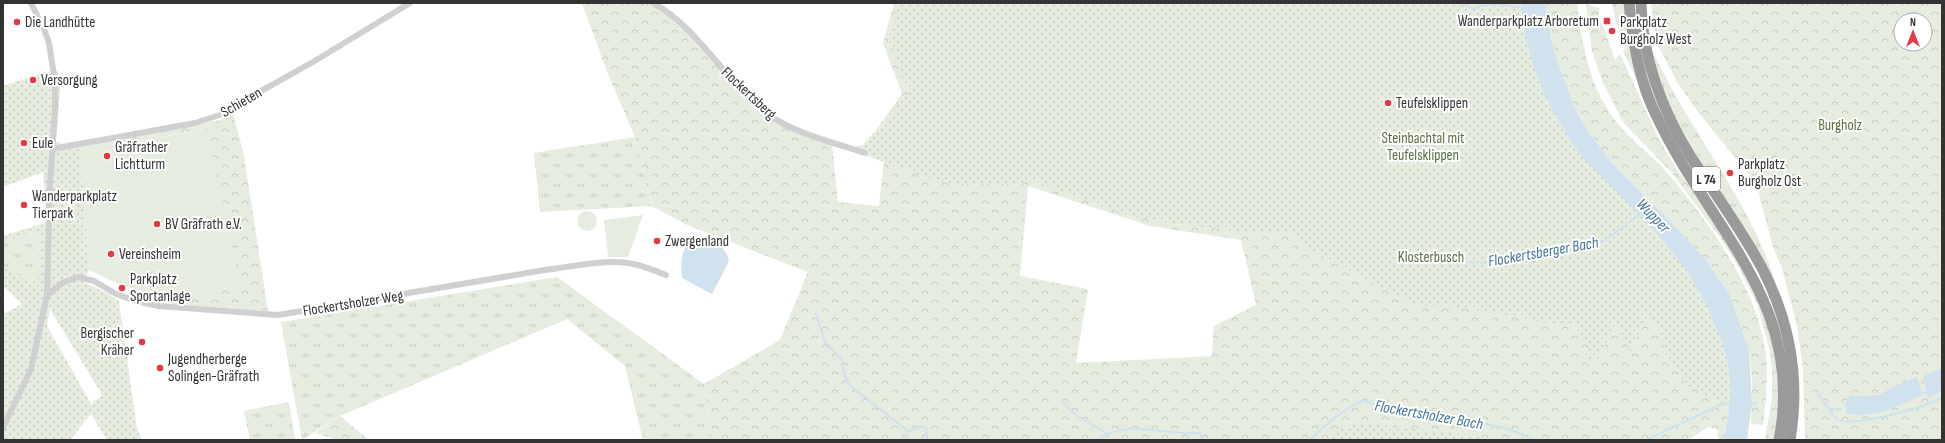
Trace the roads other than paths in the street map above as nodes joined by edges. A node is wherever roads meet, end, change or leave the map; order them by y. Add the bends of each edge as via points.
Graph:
1 (31, 3) edge
2 (410, 3) edge
3 (653, 3) edge
4 (1629, 3) edge
5 (1641, 3) edge
6 (52, 149) junction
7 (864, 153) dead end
8 (666, 275) dead end
9 (47, 295) junction
10 (3, 428) edge
11 (1779, 440) edge
12 (1790, 440) edge

1 - 6 street via 49,43 54,74
2 - 6 street, Schieten via 313,62 244,100 229,112 195,123
3 - 7 street, Flockertsberg via 675,19 769,115 810,135
4 - 11 highway, L 74 via 1637,61 1656,116 1680,162 1746,264 1764,299 1778,347 1782,384
5 - 12 highway, L 74 via 1648,56 1667,111 1691,156 1756,258 1784,321 1794,383 1794,415
6 - 9 street
8 - 9 street, Flockertsholzer Weg via 627,262 586,265 278,315 158,306 116,294 94,281 78,276 64,282
9 - 10 street via 31,369

